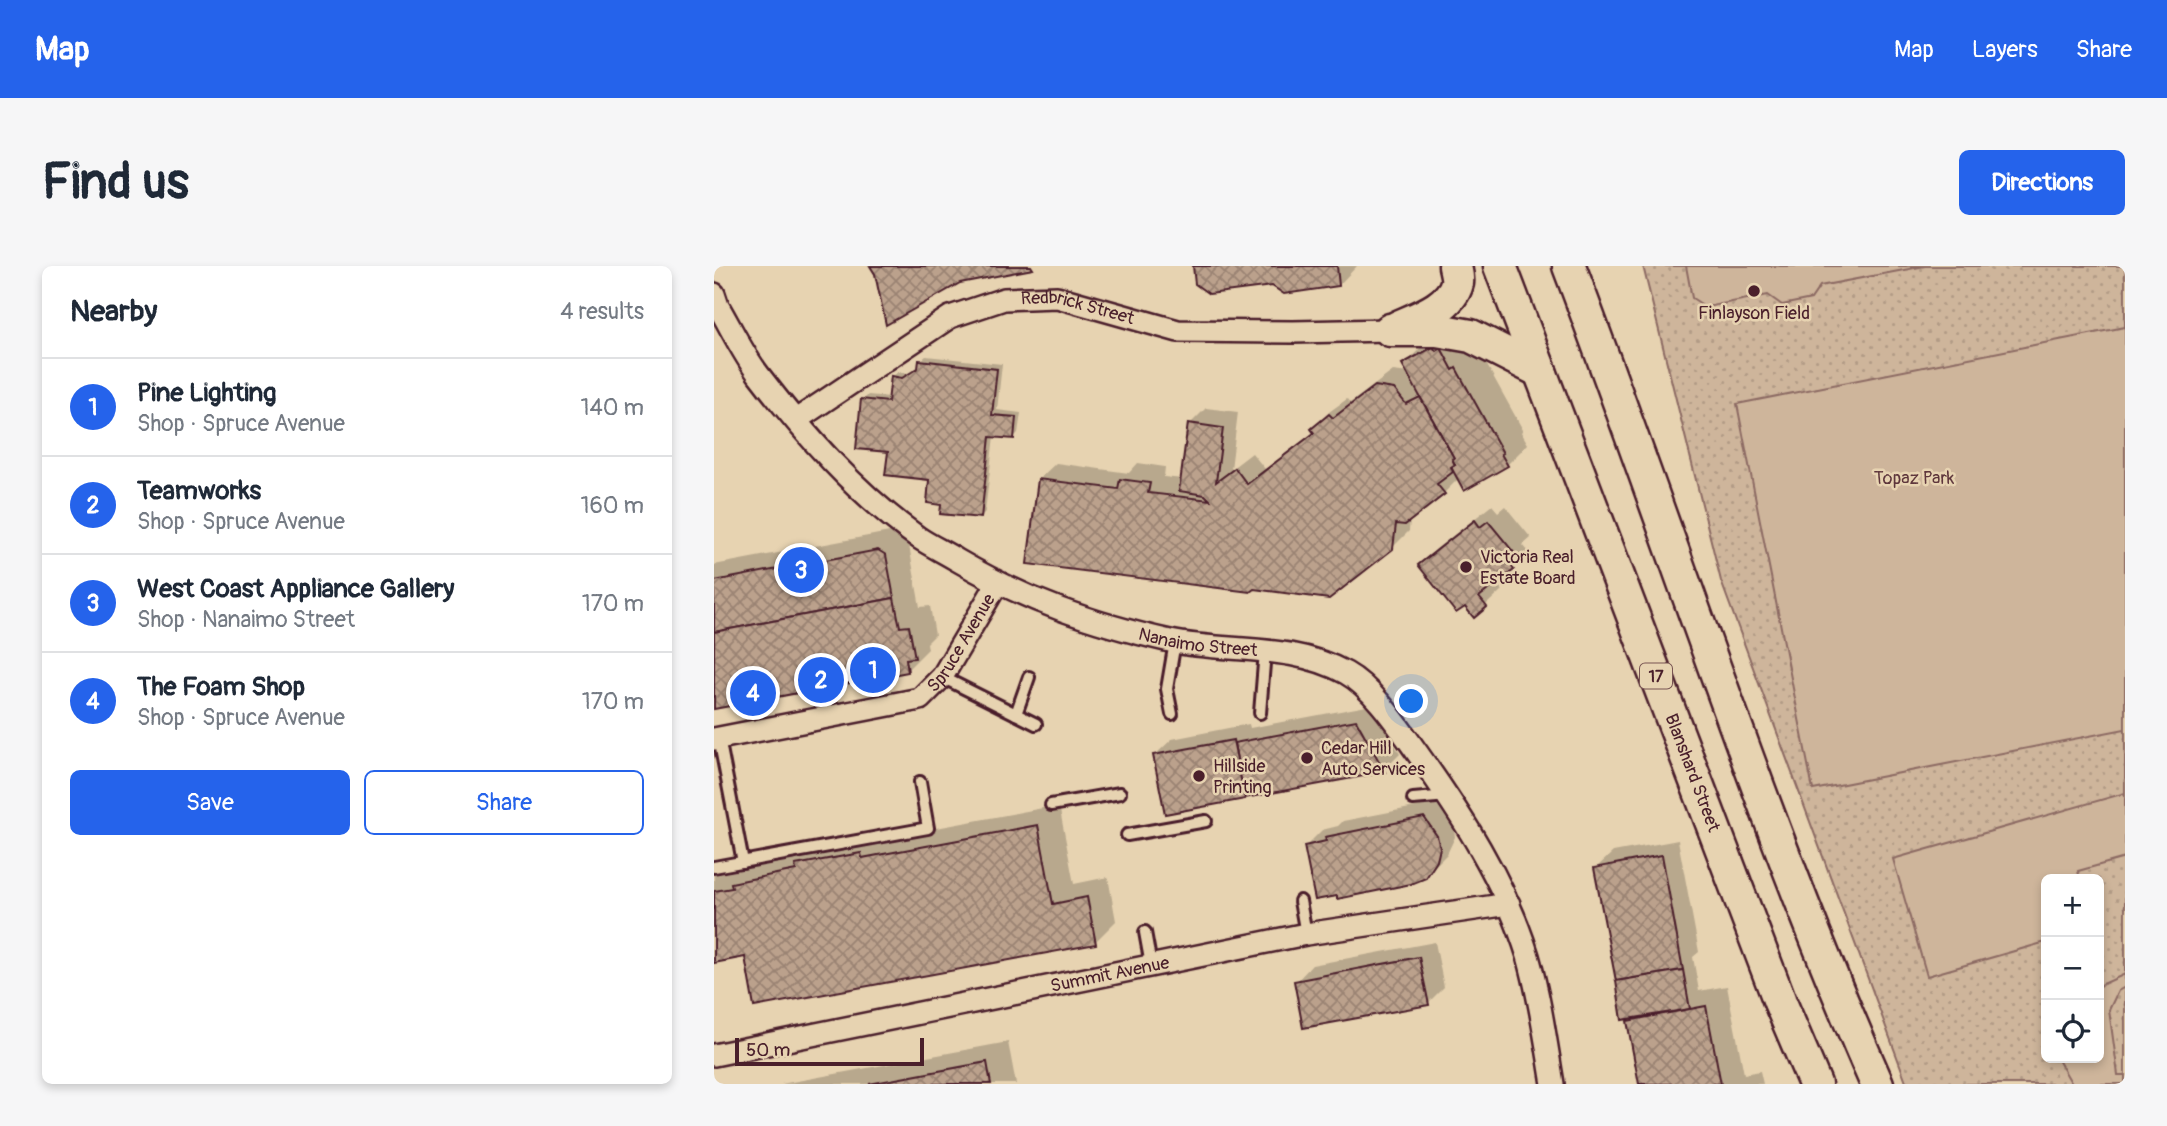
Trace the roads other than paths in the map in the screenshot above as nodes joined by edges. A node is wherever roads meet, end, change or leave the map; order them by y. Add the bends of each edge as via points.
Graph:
1 (1455, 266) edge
2 (1500, 266) edge
3 (1569, 266) edge
4 (715, 302) edge
5 (1390, 330) junction
6 (1540, 371) junction
7 (796, 420) junction
8 (997, 584) junction
9 (1175, 642) junction
10 (1265, 651) junction
11 (942, 677) junction
12 (1029, 677) dead end
13 (1260, 713) dead end
14 (1016, 714) junction
15 (1172, 714) dead end
16 (1036, 724) dead end
17 (716, 739) edge
18 (920, 782) dead end
19 (1120, 793) dead end
20 (1448, 796) junction
21 (1413, 799) dead end
22 (1051, 805) dead end
23 (1206, 821) dead end
24 (1127, 835) dead end
25 (743, 862) junction
26 (714, 867) edge
27 (1300, 901) dead end
28 (1509, 904) junction
29 (1145, 932) dead end
30 (1306, 934) junction
31 (1151, 965) junction
32 (714, 1055) edge
33 (1553, 1084) edge
34 (1815, 1084) edge
35 (1877, 1084) edge

1 - 5 main road via 1458,282 1447,300
2 - 6 main road, Blanshard Street / 17
3 - 35 main road via 1739,735
4 - 7 street, Nanaimo Street via 757,373
5 - 6 main road via 1471,336
5 - 7 street, Redbrick Street via 1178,331 1058,297 1004,299 950,317
6 - 34 main road, Blanshard Street / 17
7 - 8 street, Nanaimo Street via 840,471 920,538
8 - 9 street, Nanaimo Street via 1102,625
8 - 11 street, Spruce Avenue
9 - 10 street, Nanaimo Street
9 - 15 lane via 1167,689
10 - 13 lane
10 - 20 street, Nanaimo Street via 1316,660 1348,674 1387,710
11 - 14 lane
11 - 17 street, Spruce Avenue via 920,699
12 - 14 lane
14 - 16 lane
17 - 25 lane
18 - 25 lane via 928,828
19 - 22 lane
20 - 21 lane
20 - 28 street, Nanaimo Street
23 - 24 lane
25 - 26 lane
27 - 30 lane
28 - 30 street, Summit Avenue
28 - 33 street, Nanaimo Street via 1536,986
29 - 31 lane
30 - 31 street, Summit Avenue
31 - 32 street, Summit Avenue

